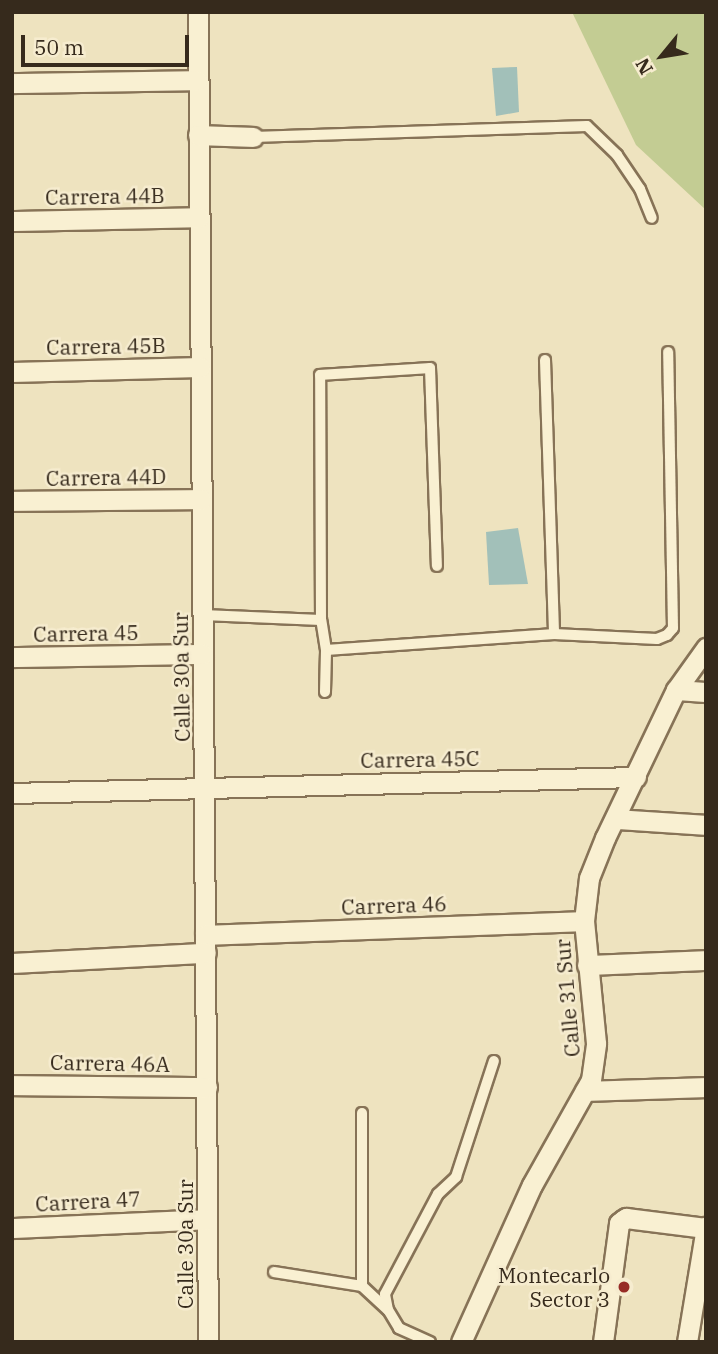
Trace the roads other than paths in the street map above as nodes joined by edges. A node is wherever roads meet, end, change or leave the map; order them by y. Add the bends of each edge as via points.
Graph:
1 (198, 12) edge
2 (197, 80) junction
3 (12, 83) edge
4 (198, 135) junction
5 (253, 137) joint
6 (199, 217) junction
7 (652, 218) dead end
8 (12, 221) edge
9 (668, 352) dead end
10 (545, 360) dead end
11 (200, 367) junction
12 (12, 372) edge
13 (201, 499) junction
14 (12, 501) edge
15 (437, 566) dead end
16 (202, 615) junction
17 (321, 620) junction
18 (554, 634) junction
19 (706, 648) edge
20 (326, 650) junction
21 (203, 654) junction
22 (12, 657) edge
23 (676, 690) junction
24 (325, 692) dead end
25 (706, 692) edge
26 (636, 777) junction
27 (205, 786) junction
28 (12, 793) edge
29 (616, 819) junction
30 (706, 825) edge
31 (584, 921) junction
32 (205, 944) junction
33 (706, 960) edge
34 (12, 963) edge
35 (587, 965) junction
36 (494, 1062) dead end
37 (12, 1085) edge
38 (207, 1087) junction
39 (706, 1087) edge
40 (585, 1091) junction
41 (362, 1112) dead end
42 (207, 1219) junction
43 (12, 1228) edge
44 (706, 1228) edge
45 (274, 1272) dead end
46 (362, 1286) junction
47 (388, 1310) junction
48 (208, 1342) edge
49 (430, 1342) edge
50 (461, 1342) edge
51 (603, 1342) edge
52 (687, 1342) edge

1 - 2 street, Calle 30a Sur
2 - 3 street
2 - 4 street, Calle 30a Sur
4 - 5 street
4 - 6 street, Calle 30a Sur
5 - 7 lane via 587,126 617,155
6 - 8 street, Carrera 44B
6 - 11 street, Calle 30a Sur
9 - 18 lane via 673,628 657,639
10 - 18 lane
11 - 12 street, Carrera 45B
11 - 13 street, Calle 30a Sur
13 - 14 street, Carrera 44D
13 - 16 street, Calle 30a Sur
15 - 17 lane via 430,368 320,375
16 - 17 lane
16 - 21 street, Calle 30a Sur
17 - 20 lane
18 - 20 lane
19 - 23 street, Calle 31 Sur
20 - 24 lane
21 - 22 street, Carrera 45
21 - 27 street, Calle 30a Sur
23 - 25 street
23 - 26 street, Calle 31 Sur
26 - 27 street, Carrera 45C
26 - 29 street, Calle 31 Sur
27 - 28 street, Carrera 45C
27 - 32 street, Calle 30a Sur
29 - 30 street
29 - 31 street, Calle 31 Sur via 589,878
31 - 32 street, Carrera 46
31 - 35 street, Calle 31 Sur
32 - 34 street, Carrera 46
32 - 38 street, Calle 30a Sur
33 - 35 street
35 - 40 street, Calle 31 Sur via 596,1055
36 - 47 lane via 456,1177 438,1194 385,1294
37 - 38 street, Carrera 46A
38 - 42 street, Calle 30a Sur
39 - 40 street
40 - 50 street, Calle 31 Sur via 532,1185
41 - 46 lane
42 - 43 street, Carrera 47
42 - 48 street, Calle 30a Sur
44 - 51 street via 626,1218 619,1223
44 - 52 street
45 - 46 lane
46 - 47 lane
47 - 49 lane via 399,1328

